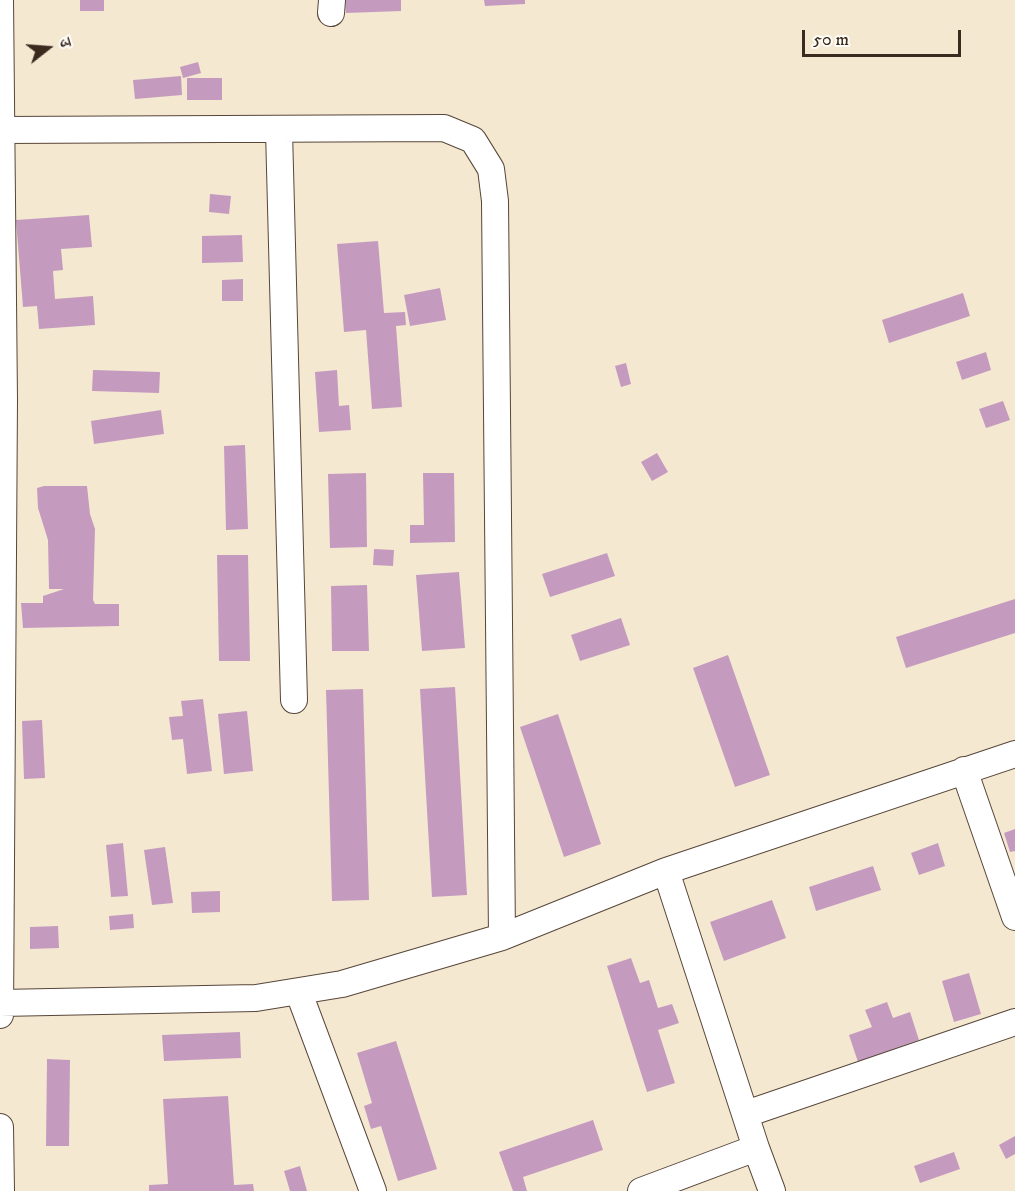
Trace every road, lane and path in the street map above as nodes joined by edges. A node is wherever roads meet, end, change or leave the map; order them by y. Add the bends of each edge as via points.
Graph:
1 (0, 0) edge
2 (2, 130) junction
3 (279, 131) junction
4 (2, 399) edge
5 (294, 700) dead end
6 (1015, 754) edge
7 (964, 770) junction
8 (666, 871) junction
9 (1015, 917) edge
10 (502, 937) junction
11 (299, 993) junction
12 (0, 1003) edge
13 (0, 1014) edge
14 (1015, 1022) edge
15 (746, 1114) junction
16 (0, 1127) edge
17 (756, 1148) junction
18 (1, 1191) edge
19 (373, 1191) edge
20 (640, 1191) edge
21 (772, 1191) edge

1 - 2 street
2 - 3 street
2 - 4 street
3 - 5 street
3 - 10 street via 444,128 473,140 491,168 495,201
4 - 12 street
6 - 7 street
7 - 8 street
7 - 9 street
8 - 10 street
8 - 15 street
10 - 11 street
11 - 12 street via 256,998
11 - 19 street
12 - 13 street
14 - 15 street
15 - 17 street
16 - 18 street
17 - 20 street
17 - 21 street

